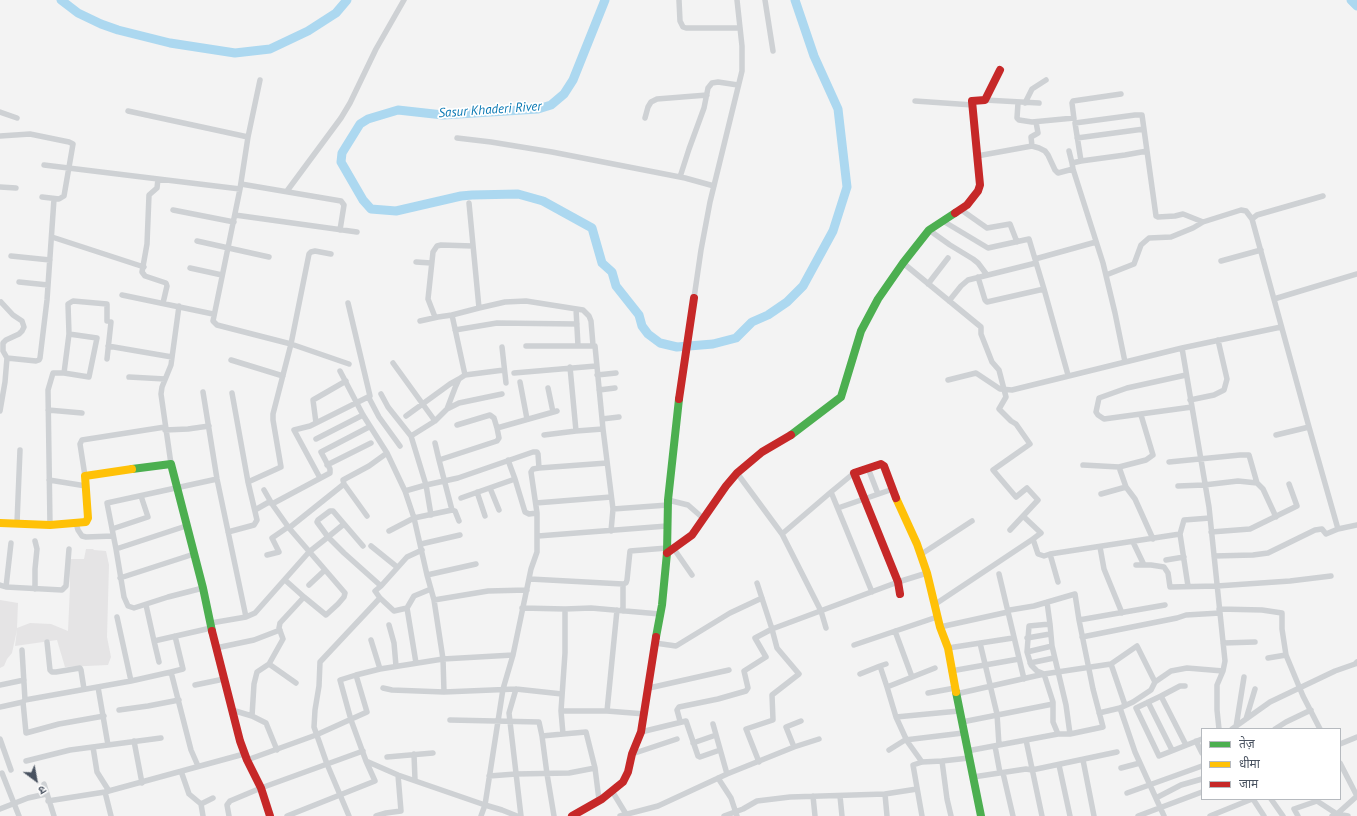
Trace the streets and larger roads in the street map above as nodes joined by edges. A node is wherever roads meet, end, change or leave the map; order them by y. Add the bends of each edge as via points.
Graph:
1 (404, 0) edge
2 (679, 0) edge
3 (737, 0) edge
4 (765, 0) edge
5 (740, 28) junction
6 (773, 51) dead end
7 (1000, 70) dead end
8 (260, 80) dead end
9 (1046, 80) dead end
10 (738, 85) junction
11 (1121, 94) dead end
12 (707, 96) junction
13 (985, 100) junction
14 (915, 101) dead end
15 (1018, 103) junction
16 (1025, 103) junction
17 (1039, 103) dead end
18 (973, 105) junction
19 (128, 111) dead end
20 (0, 112) edge
21 (17, 118) dead end
22 (645, 118) dead end
23 (1075, 120) junction
24 (1036, 122) junction
25 (1144, 128) junction
26 (0, 136) edge
27 (248, 137) junction
28 (457, 138) dead end
29 (1078, 138) junction
30 (1032, 146) junction
31 (1069, 151) dead end
32 (1147, 151) junction
33 (976, 156) junction
34 (1081, 160) junction
35 (44, 165) dead end
36 (1072, 166) junction
37 (69, 168) junction
38 (680, 177) junction
39 (158, 179) junction
40 (241, 186) junction
41 (714, 186) junction
42 (0, 187) edge
43 (16, 188) dead end
44 (287, 191) junction
45 (1323, 196) dead end
46 (42, 197) dead end
47 (54, 199) junction
48 (469, 203) dead end
49 (173, 210) dead end
50 (960, 210) junction
51 (235, 215) junction
52 (1252, 219) junction
53 (943, 221) junction
54 (234, 222) junction
55 (1203, 222) junction
56 (340, 230) junction
57 (929, 230) junction
58 (357, 232) dead end
59 (52, 237) junction
60 (197, 241) dead end
61 (1017, 242) junction
62 (1096, 242) junction
63 (473, 246) junction
64 (228, 249) junction
65 (1261, 250) junction
66 (331, 254) dead end
67 (11, 256) dead end
68 (269, 257) dead end
69 (948, 258) dead end
70 (50, 260) junction
71 (1036, 261) junction
72 (1221, 261) dead end
73 (416, 262) dead end
74 (903, 263) junction
75 (431, 264) junction
76 (144, 267) junction
77 (190, 268) dead end
78 (1357, 274) edge
79 (222, 275) junction
80 (987, 275) junction
81 (1106, 275) junction
82 (978, 277) junction
83 (19, 282) dead end
84 (928, 284) junction
85 (48, 285) junction
86 (1044, 289) junction
87 (122, 295) dead end
88 (694, 298) joint
89 (1274, 299) junction
90 (949, 301) junction
91 (1, 302) dead end
92 (163, 303) junction
93 (348, 303) dead end
94 (179, 306) junction
95 (479, 308) junction
96 (576, 309) junction
97 (213, 314) junction
98 (452, 315) junction
99 (435, 318) junction
100 (420, 322) dead end
101 (577, 324) junction
102 (1281, 327) junction
103 (455, 330) junction
104 (69, 334) junction
105 (1218, 340) junction
106 (291, 344) junction
107 (593, 345) junction
108 (108, 346) junction
109 (526, 346) dead end
110 (578, 346) junction
111 (502, 347) dead end
112 (1182, 348) junction
113 (172, 357) junction
114 (6, 358) junction
115 (107, 359) dead end
116 (231, 360) dead end
117 (1125, 362) junction
118 (393, 363) dead end
119 (349, 364) dead end
120 (596, 366) junction
121 (570, 368) junction
122 (504, 370) junction
123 (340, 371) dead end
124 (64, 373) junction
125 (514, 373) dead end
126 (616, 373) dead end
127 (465, 375) junction
128 (597, 375) junction
129 (1068, 375) junction
130 (1186, 375) junction
131 (283, 376) junction
132 (129, 377) dead end
133 (165, 379) junction
134 (459, 379) junction
135 (948, 380) dead end
136 (346, 381) junction
137 (520, 382) dead end
138 (506, 383) dead end
139 (548, 388) dead end
140 (615, 388) dead end
141 (599, 390) junction
142 (1004, 390) junction
143 (203, 392) dead end
144 (232, 394) dead end
145 (381, 394) dead end
146 (502, 394) dead end
147 (369, 398) junction
148 (1190, 400) junction
149 (356, 403) junction
150 (422, 404) junction
151 (1192, 407) junction
152 (448, 409) junction
153 (48, 410) junction
154 (0, 411) edge
155 (82, 413) dead end
156 (1141, 415) junction
157 (363, 416) junction
158 (406, 416) dead end
159 (619, 417) dead end
160 (602, 419) junction
161 (435, 420) junction
162 (527, 420) junction
163 (316, 423) junction
164 (457, 425) dead end
165 (209, 426) junction
166 (369, 426) junction
167 (1309, 427) junction
168 (165, 428) junction
169 (497, 428) junction
170 (603, 429) junction
171 (576, 431) junction
172 (544, 434) dead end
173 (1276, 435) dead end
174 (411, 436) junction
175 (316, 440) dead end
176 (371, 443) dead end
177 (434, 443) dead end
178 (400, 446) dead end
179 (20, 450) dead end
180 (388, 453) junction
181 (439, 460) junction
182 (508, 460) junction
183 (1200, 460) junction
184 (1169, 462) dead end
185 (606, 463) junction
186 (171, 464) junction
187 (327, 465) junction
188 (1083, 465) dead end
189 (1119, 467) junction
190 (539, 468) junction
191 (868, 468) junction
192 (737, 473) junction
193 (854, 473) junction
194 (85, 476) junction
195 (320, 478) junction
196 (217, 479) junction
197 (515, 479) junction
198 (49, 480) junction
199 (445, 481) junction
200 (248, 482) junction
201 (1257, 483) junction
202 (344, 484) junction
203 (1289, 484) dead end
204 (426, 485) junction
205 (1204, 485) junction
206 (86, 486) junction
207 (1178, 486) dead end
208 (1126, 487) junction
209 (176, 488) junction
210 (490, 488) junction
211 (892, 489) junction
212 (264, 490) dead end
213 (405, 492) junction
214 (477, 492) junction
215 (831, 492) junction
216 (878, 494) junction
217 (1101, 494) dead end
218 (140, 496) junction
219 (611, 497) junction
220 (461, 498) dead end
221 (864, 499) junction
222 (668, 502) junction
223 (536, 503) junction
224 (272, 504) junction
225 (838, 508) junction
226 (613, 509) junction
227 (255, 510) junction
228 (452, 510) junction
229 (499, 510) dead end
230 (537, 513) junction
231 (431, 514) junction
232 (367, 516) dead end
233 (485, 516) dead end
234 (1023, 516) junction
235 (1276, 517) junction
236 (414, 518) junction
237 (1210, 518) junction
238 (704, 519) junction
239 (459, 521) dead end
240 (972, 521) dead end
241 (76, 522) junction
242 (0, 523) edge
243 (17, 523) junction
244 (50, 524) junction
245 (344, 524) junction
246 (1357, 525) edge
247 (186, 526) junction
248 (667, 526) junction
249 (288, 527) junction
250 (112, 529) junction
251 (1338, 529) junction
252 (1010, 530) dead end
253 (611, 531) junction
254 (228, 532) junction
255 (389, 532) dead end
256 (1211, 532) junction
257 (782, 534) junction
258 (1180, 534) junction
259 (113, 536) junction
260 (460, 536) dead end
261 (538, 536) junction
262 (328, 537) junction
263 (1033, 539) junction
264 (1154, 539) junction
265 (35, 541) dead end
266 (1133, 542) junction
267 (11, 543) dead end
268 (363, 546) dead end
269 (371, 546) dead end
270 (421, 547) junction
271 (1100, 547) junction
272 (69, 550) dead end
273 (116, 550) junction
274 (669, 550) junction
275 (310, 552) junction
276 (194, 554) junction
277 (1050, 554) junction
278 (267, 555) dead end
279 (920, 555) junction
280 (1214, 556) junction
281 (1184, 557) junction
282 (1166, 560) dead end
283 (476, 564) dead end
284 (1136, 565) dead end
285 (1144, 565) junction
286 (397, 567) junction
287 (325, 570) junction
288 (927, 573) junction
289 (999, 574) dead end
290 (427, 575) junction
291 (692, 575) dead end
292 (1331, 576) dead end
293 (120, 578) junction
294 (530, 579) junction
295 (285, 580) junction
296 (898, 582) junction
297 (1058, 582) dead end
298 (757, 583) dead end
299 (623, 584) junction
300 (0, 585) edge
301 (309, 585) dead end
302 (381, 586) junction
303 (1188, 586) junction
304 (1217, 586) junction
305 (6, 587) junction
306 (203, 588) junction
307 (35, 589) junction
308 (431, 589) junction
309 (527, 590) junction
310 (872, 592) junction
311 (900, 594) dead end
312 (304, 597) junction
313 (380, 598) junction
314 (762, 598) junction
315 (434, 600) junction
316 (1047, 602) junction
317 (934, 604) junction
318 (146, 605) junction
319 (1165, 605) dead end
320 (407, 608) junction
321 (522, 608) junction
322 (565, 609) junction
323 (620, 610) junction
324 (820, 611) junction
325 (1220, 611) junction
326 (1008, 612) junction
327 (1122, 613) junction
328 (660, 614) junction
329 (117, 617) dead end
330 (246, 617) junction
331 (937, 617) junction
332 (1078, 620) junction
333 (1050, 624) junction
334 (211, 625) junction
335 (389, 625) dead end
336 (940, 627) junction
337 (826, 628) dead end
338 (772, 629) junction
339 (280, 630) junction
340 (895, 631) junction
341 (1050, 634) junction
342 (175, 636) junction
343 (1082, 637) junction
344 (1013, 638) junction
345 (1028, 638) junction
346 (371, 640) dead end
347 (154, 641) junction
348 (47, 642) dead end
349 (1255, 642) dead end
350 (654, 643) junction
351 (980, 643) junction
352 (1223, 643) junction
353 (854, 645) dead end
354 (1052, 646) junction
355 (216, 648) junction
356 (948, 648) junction
357 (22, 650) dead end
358 (1027, 652) junction
359 (513, 655) junction
360 (1286, 655) junction
361 (1054, 658) junction
362 (1268, 658) dead end
363 (443, 659) junction
364 (1020, 659) junction
365 (159, 662) dead end
366 (1357, 662) edge
367 (416, 663) junction
368 (1030, 663) junction
369 (269, 664) junction
370 (886, 664) dead end
371 (1111, 664) junction
372 (396, 666) junction
373 (880, 666) junction
374 (985, 666) junction
375 (1089, 667) junction
376 (935, 668) dead end
377 (380, 669) junction
378 (729, 670) dead end
379 (951, 671) junction
380 (1223, 671) junction
381 (171, 672) junction
382 (1058, 673) junction
383 (860, 674) dead end
384 (1044, 674) junction
385 (356, 675) junction
386 (912, 677) junction
387 (1244, 677) dead end
388 (224, 679) junction
389 (1024, 679) junction
390 (24, 680) junction
391 (131, 681) junction
392 (1155, 682) junction
393 (296, 684) dead end
394 (0, 685) edge
395 (195, 685) dead end
396 (1185, 686) dead end
397 (98, 687) junction
398 (887, 687) junction
399 (990, 687) junction
400 (1299, 687) junction
401 (383, 688) dead end
402 (649, 688) junction
403 (84, 689) junction
404 (503, 689) junction
405 (516, 689) junction
406 (1255, 689) dead end
407 (955, 691) junction
408 (444, 692) junction
409 (928, 693) dead end
410 (562, 694) junction
411 (1161, 696) junction
412 (179, 700) junction
413 (24, 701) junction
414 (1148, 702) junction
415 (1053, 704) junction
416 (0, 707) edge
417 (1122, 707) junction
418 (119, 710) dead end
419 (232, 710) junction
420 (1311, 710) junction
421 (562, 711) junction
422 (607, 711) junction
423 (959, 711) junction
424 (1099, 713) junction
425 (645, 714) junction
426 (997, 714) junction
427 (104, 716) junction
428 (252, 716) junction
429 (896, 717) junction
430 (1246, 719) junction
431 (351, 720) junction
432 (450, 720) dead end
433 (497, 721) junction
434 (511, 721) junction
435 (680, 721) junction
436 (801, 721) dead end
437 (962, 722) junction
438 (714, 724) dead end
439 (1219, 728) edge
440 (1234, 728) edge
441 (1277, 728) edge
442 (1320, 728) edge
443 (641, 732) junction
444 (964, 733) junction
445 (563, 734) junction
446 (1058, 734) junction
447 (1070, 734) junction
448 (316, 735) junction
449 (716, 735) junction
450 (542, 736) junction
451 (1357, 737) edge
452 (161, 738) dead end
453 (0, 739) edge
454 (677, 739) dead end
455 (819, 739) dead end
456 (907, 740) junction
457 (1026, 740) junction
458 (1199, 740) edge
459 (134, 742) junction
460 (693, 743) junction
461 (1341, 744) edge
462 (108, 745) junction
463 (1186, 745) junction
464 (997, 746) junction
465 (93, 747) junction
466 (794, 747) junction
467 (277, 750) junction
468 (720, 750) junction
469 (889, 750) dead end
470 (1172, 750) junction
471 (363, 751) junction
472 (1117, 752) dead end
473 (433, 753) dead end
474 (414, 754) junction
475 (632, 754) junction
476 (968, 755) junction
477 (246, 757) junction
478 (386, 758) dead end
479 (1083, 760) junction
480 (26, 761) dead end
481 (366, 761) junction
482 (942, 761) junction
483 (8, 762) junction
484 (759, 762) junction
485 (922, 762) junction
486 (1140, 763) junction
487 (0, 764) edge
488 (327, 764) junction
489 (1059, 765) junction
490 (198, 766) junction
491 (1201, 766) edge
492 (1341, 766) edge
493 (595, 768) junction
494 (1120, 768) dead end
495 (10, 770) dead end
496 (1032, 770) junction
497 (181, 772) junction
498 (2, 773) dead end
499 (1002, 773) junction
500 (516, 774) junction
501 (547, 774) junction
502 (726, 774) junction
503 (398, 775) junction
504 (489, 776) junction
505 (973, 777) junction
506 (718, 778) junction
507 (415, 780) junction
508 (1201, 780) edge
509 (142, 783) junction
510 (44, 784) dead end
511 (1149, 785) junction
512 (261, 788) junction
513 (916, 789) junction
514 (612, 791) junction
515 (107, 792) junction
516 (1201, 792) edge
517 (1127, 793) dead end
518 (46, 794) junction
519 (885, 794) junction
520 (340, 795) junction
521 (813, 796) junction
522 (840, 796) junction
523 (1357, 796) edge
524 (213, 798) dead end
525 (1156, 798) junction
526 (599, 800) junction
527 (1250, 800) edge
528 (1253, 800) edge
529 (1272, 800) edge
530 (1317, 800) edge
531 (48, 801) junction
532 (14, 803) junction
533 (201, 804) junction
534 (485, 805) junction
535 (1161, 808) junction
536 (0, 809) edge
537 (736, 814) edge
538 (623, 815) edge
539 (1335, 815) edge
540 (20, 816) edge
541 (54, 816) edge
542 (112, 816) edge
543 (203, 816) edge
544 (229, 816) edge
545 (270, 816) edge
546 (287, 816) edge
547 (349, 816) edge
548 (376, 816) edge
549 (481, 816) edge
550 (517, 816) edge
551 (521, 816) edge
552 (554, 816) edge
553 (572, 816) edge
554 (724, 816) edge
555 (816, 816) edge
556 (842, 816) edge
557 (887, 816) edge
558 (922, 816) edge
559 (951, 816) edge
560 (981, 816) edge
561 (1013, 816) edge
562 (1042, 816) edge
563 (1070, 816) edge
564 (1094, 816) edge
565 (1138, 816) edge
566 (1164, 816) edge
567 (1210, 816) edge
568 (1264, 816) edge
569 (1283, 816) edge
570 (1298, 816) edge
571 (1348, 816) edge

1 - 44 street via 341,118
2 - 5 street via 680,21 683,27
3 - 5 street
4 - 6 street
5 - 10 street via 742,71
7 - 13 street
8 - 27 street
9 - 16 street via 1032,89
10 - 12 street via 712,83
10 - 41 street
11 - 23 street via 1073,101
12 - 22 street via 656,99 648,107
12 - 38 street
13 - 15 street
13 - 18 street via 973,100
14 - 18 street
15 - 16 street
15 - 24 street via 1018,120
16 - 17 street
18 - 33 street
19 - 27 street
20 - 21 street
23 - 24 street
23 - 25 street via 1139,114 1143,117
23 - 29 street
24 - 30 street via 1038,133 1031,137
25 - 29 street
25 - 32 street
26 - 37 street via 30,134 72,142
27 - 40 street
28 - 38 street via 552,152
29 - 34 street
30 - 33 street
30 - 36 street via 1045,151 1058,173
31 - 36 street
32 - 34 street
32 - 55 street via 1156,216 1183,214
33 - 50 street via 979,189
34 - 36 street
35 - 37 street
36 - 62 street
37 - 39 street
37 - 47 street via 64,196
38 - 41 street
39 - 40 street
39 - 76 street via 157,188 149,195
40 - 44 street
40 - 51 street
41 - 88 street
42 - 43 street
44 - 56 street via 341,201 344,205
45 - 52 street via 1257,214
46 - 47 street
47 - 59 street
48 - 63 street
49 - 54 street
50 - 53 street
50 - 61 street via 987,228 1010,224
51 - 54 street
51 - 56 street
52 - 55 street via 1246,211 1241,210
52 - 65 street
53 - 57 street
53 - 61 street via 988,248
54 - 64 street
55 - 81 street via 1171,237 1149,238 1141,245 1134,264
56 - 58 street
57 - 74 street
57 - 80 street via 973,259
59 - 70 street
59 - 76 street
60 - 64 street
61 - 71 street via 1029,239
62 - 71 street
62 - 81 street
63 - 75 street via 437,246
63 - 95 street
64 - 68 street
64 - 79 street
65 - 72 street
65 - 89 street
66 - 106 street via 315,251 309,254
67 - 70 street
69 - 84 street
70 - 85 street
71 - 80 street
71 - 86 street
73 - 75 street
74 - 84 street
74 - 192 street via 878,299 861,331 841,397 788,437 762,452
75 - 99 street via 428,299
76 - 92 street via 144,276 166,283
77 - 79 street
78 - 89 street
79 - 97 street
80 - 82 street
81 - 117 street
82 - 86 street via 987,302
82 - 90 street via 964,283
83 - 85 street
84 - 90 street
85 - 114 street via 39,360
86 - 129 street
87 - 92 street
88 - 222 street via 681,381
89 - 102 street
90 - 142 street via 981,327 992,362 999,370
91 - 114 street via 22,321 24,327 19,334 3,343
92 - 94 street
93 - 147 street
94 - 97 street
94 - 113 street
95 - 96 street via 505,302 526,301
95 - 98 street
96 - 101 street
96 - 107 street via 583,310 589,316
97 - 106 street via 212,322 217,325
98 - 99 street
98 - 103 street
99 - 100 street
101 - 103 street via 497,323
101 - 110 street
102 - 105 street
102 - 167 street
103 - 127 street
104 - 108 street via 68,304 73,301 107,304
104 - 124 street
104 - 124 street via 97,338 89,377
105 - 112 street
105 - 148 street via 1227,379 1224,390 1214,396
106 - 119 street
106 - 131 street
107 - 110 street
107 - 120 street via 596,349
108 - 113 street
108 - 115 street
109 - 110 street
111 - 122 street
112 - 117 street
112 - 130 street
113 - 133 street
114 - 154 street
116 - 131 street
117 - 129 street
118 - 150 street
120 - 121 street
120 - 128 street
121 - 125 street
121 - 171 street
122 - 127 street
122 - 138 street
123 - 136 street
124 - 153 street via 52,373 48,390
126 - 128 street
127 - 134 street
128 - 141 street
129 - 142 street
130 - 148 street
130 - 156 street via 1127,388 1099,398 1096,412 1104,419
131 - 200 street via 273,420 281,467
132 - 133 street
133 - 168 street via 161,394
134 - 150 street
134 - 152 street
135 - 142 street via 976,373
136 - 149 street
136 - 163 street via 313,400
137 - 162 street
139 - 162 street via 555,412
140 - 141 street
141 - 160 street
142 - 234 street via 1006,397 999,409 1016,424 1030,444 993,470 1016,497 1027,488 1038,500
143 - 165 street
144 - 200 street
145 - 174 street
146 - 152 street via 459,403
147 - 149 street
147 - 178 street
148 - 151 street
149 - 157 street
149 - 163 street
150 - 158 street
150 - 161 street
151 - 156 street
151 - 183 street
152 - 161 street
153 - 155 street
153 - 198 street
156 - 189 street via 1153,455 1146,460
157 - 166 street
157 - 175 street
159 - 160 street
160 - 170 street
161 - 174 street
162 - 169 street
163 - 195 street via 296,428 294,431
164 - 169 street via 490,415 494,418
165 - 168 street via 188,429
165 - 196 street
166 - 180 street
166 - 187 street via 322,451
167 - 173 street
167 - 251 street
168 - 186 street
168 - 194 street via 82,440 80,444
169 - 181 street via 497,440
170 - 171 street
170 - 185 street
171 - 172 street
174 - 204 street
176 - 187 street
177 - 181 street
179 - 243 street
180 - 202 street via 344,479
180 - 213 street
181 - 199 street
182 - 190 street via 537,452
182 - 197 street
182 - 199 street
183 - 184 street
183 - 201 street via 1249,455
183 - 205 street
185 - 190 street
185 - 219 street
186 - 194 street
186 - 209 street
187 - 195 street via 331,472
188 - 189 street
189 - 208 street
190 - 223 street via 531,472
191 - 193 street
191 - 211 street via 883,465
191 - 216 street
192 - 238 street
192 - 257 street
193 - 215 street
193 - 221 street
194 - 206 street
195 - 224 street
196 - 209 street
196 - 254 street
197 - 210 street
197 - 230 street via 525,512
198 - 206 street
198 - 244 street
199 - 204 street
199 - 228 street
200 - 227 street
201 - 205 street via 1238,481
201 - 235 street via 1263,489
202 - 232 street
202 - 249 street
203 - 235 street via 1297,506
204 - 213 street
204 - 231 street
205 - 207 street
205 - 237 street
206 - 241 street via 88,521
208 - 217 street
208 - 264 street via 1135,499
209 - 218 street
209 - 247 street
210 - 214 street
210 - 229 street
211 - 216 street
211 - 279 street
212 - 224 street
213 - 236 street
214 - 220 street
214 - 233 street
215 - 225 street
215 - 257 street
216 - 221 street
218 - 250 street via 148,517
218 - 250 street via 107,502
219 - 223 street
219 - 226 street
221 - 225 street
221 - 296 street
222 - 226 street
222 - 238 street via 688,505
222 - 248 street
223 - 230 street
224 - 227 street via 269,502
224 - 249 street
225 - 310 street
226 - 253 street
227 - 254 street via 256,524
228 - 231 street
228 - 239 street via 455,510
230 - 261 street
231 - 236 street
234 - 252 street
234 - 263 street via 1041,533
235 - 256 street via 1250,528
236 - 255 street
236 - 270 street
237 - 256 street
237 - 258 street via 1184,520
238 - 274 street via 692,536
240 - 279 street
241 - 244 street
241 - 259 street via 82,536
242 - 243 street
243 - 244 street
245 - 262 street
245 - 262 street via 332,511 318,520
245 - 268 street
246 - 251 street
247 - 273 street
247 - 276 street
248 - 253 street
248 - 274 street
249 - 275 street
249 - 278 street via 272,538 279,552
250 - 259 street
251 - 280 street via 1326,534 1322,529 1315,530 1268,553
253 - 261 street
254 - 330 street
256 - 280 street
257 - 324 street
258 - 264 street
258 - 281 street
259 - 273 street
260 - 270 street
261 - 294 street
262 - 275 street
262 - 302 street
263 - 277 street via 1038,554
263 - 317 street
264 - 266 street
265 - 307 street
266 - 271 street
266 - 285 street
267 - 305 street
269 - 286 street
270 - 286 street
270 - 290 street
271 - 277 street
271 - 327 street via 1104,569
272 - 307 street via 65,588
273 - 293 street
274 - 291 street
274 - 299 street via 630,550 627,580
274 - 328 street
275 - 287 street
275 - 295 street
276 - 293 street
276 - 306 street
277 - 297 street
279 - 288 street
280 - 304 street
281 - 282 street
281 - 303 street
283 - 290 street
284 - 285 street
285 - 303 street via 1164,567 1168,573 1170,587
286 - 302 street
287 - 301 street
287 - 312 street via 344,591 344,597 326,615
288 - 296 street
288 - 317 street
289 - 326 street
290 - 308 street
292 - 304 street
293 - 318 street via 128,606 134,608
294 - 299 street
294 - 309 street
295 - 312 street
295 - 330 street via 255,613
296 - 310 street
296 - 311 street
298 - 314 street
299 - 323 street
300 - 305 street
302 - 313 street via 375,591
303 - 304 street
304 - 325 street
305 - 307 street
306 - 318 street
306 - 334 street
308 - 315 street
308 - 320 street via 414,596
309 - 315 street via 488,591
309 - 321 street
310 - 324 street
312 - 339 street via 280,623
313 - 320 street via 394,611
313 - 448 street via 320,662 314,727
314 - 338 street
314 - 350 street via 730,613 676,646
315 - 363 street
316 - 326 street
316 - 332 street via 1075,594
316 - 333 street
317 - 331 street
318 - 347 street
319 - 327 street
320 - 367 street
321 - 322 street
321 - 359 street
322 - 323 street
322 - 410 street
323 - 328 street
323 - 422 street
324 - 337 street
324 - 338 street
325 - 343 street via 1186,615
325 - 352 street
325 - 360 street via 1262,610 1282,613
326 - 336 street
326 - 344 street
327 - 332 street
328 - 350 street
329 - 391 street
330 - 334 street
331 - 336 street
331 - 340 street
332 - 343 street
333 - 341 street
333 - 345 street via 1029,626
334 - 342 street
334 - 355 street
335 - 372 street
336 - 356 street
338 - 435 street via 755,638 766,657 744,671 748,688 746,691 679,707 677,710
338 - 484 street via 777,648 799,674 772,695 772,720 746,729
339 - 355 street via 254,640
339 - 369 street via 283,639
340 - 353 street
340 - 386 street
341 - 345 street
341 - 354 street
342 - 347 street
342 - 381 street via 183,669
343 - 375 street
344 - 351 street
344 - 364 street
345 - 358 street
346 - 377 street
347 - 365 street
348 - 403 street via 50,670 56,672 80,668
349 - 352 street
350 - 402 street
351 - 356 street
351 - 374 street
352 - 380 street
354 - 358 street
354 - 361 street
355 - 388 street
356 - 379 street
357 - 390 street
358 - 368 street
359 - 363 street
359 - 404 street
360 - 362 street
360 - 400 street
361 - 368 street
361 - 382 street
363 - 367 street
363 - 408 street
364 - 374 street
364 - 389 street
366 - 400 street
367 - 372 street
368 - 384 street
369 - 393 street
369 - 428 street via 257,672
370 - 373 street
371 - 375 street
371 - 392 street via 1137,646
371 - 417 street
372 - 377 street
373 - 383 street
373 - 398 street
374 - 379 street
374 - 399 street
375 - 382 street
375 - 424 street
376 - 386 street
377 - 385 street
378 - 402 street
379 - 407 street
380 - 392 street via 1187,668 1171,671
380 - 439 street via 1217,685
381 - 391 street
381 - 412 street
382 - 384 street
382 - 447 street
384 - 389 street
384 - 415 street
385 - 431 street via 367,712
385 - 431 street via 340,680
386 - 398 street
387 - 440 street
388 - 395 street
388 - 419 street
389 - 399 street
390 - 394 street
390 - 413 street
391 - 397 street
392 - 417 street via 1151,690
396 - 411 street
397 - 403 street
397 - 427 street
398 - 429 street
399 - 407 street
399 - 426 street
400 - 420 street
400 - 430 street via 1270,702
401 - 408 street
402 - 425 street
403 - 413 street
404 - 405 street
404 - 408 street
404 - 433 street
405 - 410 street
405 - 434 street via 510,713
406 - 430 street
407 - 409 street
407 - 423 street
410 - 421 street
411 - 414 street
411 - 463 street
412 - 418 street
412 - 490 street via 191,750
413 - 416 street
413 - 427 street via 26,733
414 - 470 street
414 - 470 street via 1136,708 1158,756
415 - 426 street
415 - 446 street via 1053,722
417 - 424 street
417 - 486 street
419 - 428 street
419 - 477 street
420 - 441 street
420 - 442 street
421 - 422 street
421 - 445 street
422 - 425 street
423 - 429 street
423 - 437 street
424 - 447 street via 1103,727
425 - 443 street
426 - 437 street
426 - 464 street
427 - 462 street
428 - 467 street via 266,723
429 - 456 street
430 - 440 street
431 - 448 street
431 - 471 street
432 - 433 street
433 - 434 street
433 - 504 street
434 - 450 street via 539,722
434 - 500 street
435 - 443 street
435 - 460 street via 686,721
436 - 466 street via 786,727
437 - 444 street
438 - 449 street
443 - 475 street
444 - 456 street
444 - 476 street
445 - 450 street
445 - 493 street via 586,732
446 - 447 street
446 - 457 street
448 - 467 street
448 - 488 street
449 - 460 street
449 - 468 street
450 - 501 street
451 - 461 street
452 - 459 street
453 - 483 street
454 - 475 street
455 - 466 street
456 - 469 street
456 - 485 street
457 - 464 street
457 - 496 street
458 - 463 street
459 - 462 street
459 - 509 street
460 - 468 street via 700,757
462 - 465 street
463 - 470 street
464 - 476 street
464 - 499 street
465 - 480 street
465 - 515 street via 97,772
466 - 484 street
467 - 477 street
468 - 502 street
471 - 481 street
471 - 488 street
472 - 479 street
473 - 474 street
474 - 478 street
474 - 507 street
475 - 514 street via 623,782
476 - 482 street
476 - 505 street
477 - 490 street
477 - 512 street
479 - 489 street
479 - 564 street
481 - 503 street
481 - 520 street via 375,781
482 - 485 street
482 - 559 street
483 - 487 street
483 - 495 street
484 - 502 street
485 - 513 street via 913,765
486 - 494 street
486 - 511 street
488 - 512 street
488 - 520 street
489 - 496 street
489 - 563 street
490 - 497 street
491 - 511 street
492 - 523 street
493 - 501 street
493 - 526 street
496 - 499 street
496 - 562 street
497 - 509 street
497 - 533 street via 189,794
498 - 532 street
499 - 505 street
499 - 561 street
500 - 501 street
500 - 504 street
500 - 551 street
501 - 552 street
502 - 506 street
503 - 507 street
503 - 548 street via 401,811
504 - 534 street
505 - 560 street
506 - 537 street via 731,798
506 - 538 street via 658,806
507 - 534 street
508 - 525 street via 1181,786
509 - 515 street
510 - 518 street
511 - 517 street
511 - 525 street
512 - 544 street via 230,801 227,805
512 - 545 street
513 - 519 street
513 - 558 street
514 - 526 street
514 - 538 street
515 - 531 street
515 - 542 street
516 - 535 street
518 - 531 street
518 - 532 street
519 - 522 street
519 - 557 street
520 - 546 street
520 - 547 street
521 - 522 street
521 - 537 street via 757,801
521 - 555 street
522 - 556 street
523 - 539 street
524 - 533 street
525 - 535 street
526 - 553 street
527 - 567 street
528 - 568 street
529 - 569 street
530 - 539 street
530 - 570 street via 1294,809
531 - 541 street
532 - 536 street
532 - 540 street
533 - 543 street
534 - 549 street
534 - 550 street
535 - 565 street
535 - 566 street
537 - 554 street
539 - 571 street

